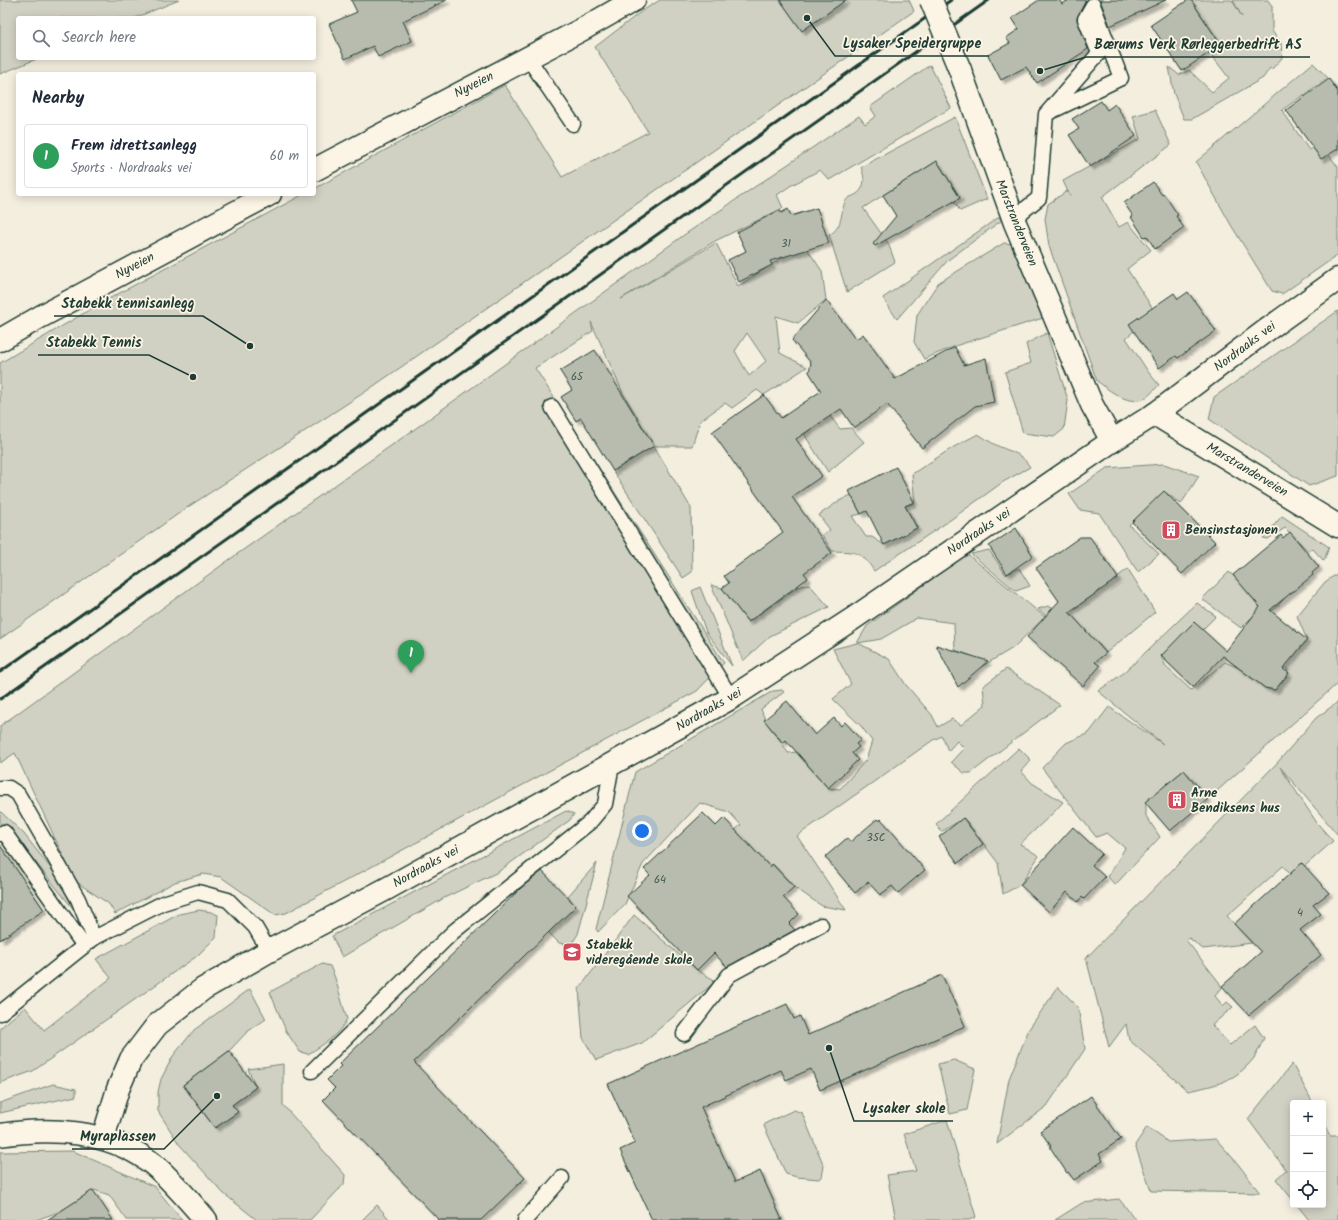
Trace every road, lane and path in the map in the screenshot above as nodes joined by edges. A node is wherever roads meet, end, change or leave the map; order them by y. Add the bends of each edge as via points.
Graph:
1 (634, 0) edge
2 (931, 0) edge
3 (528, 58) junction
4 (1046, 114) junction
5 (573, 124) dead end
6 (316, 169) edge
7 (266, 196) edge
8 (1014, 218) junction
9 (1338, 279) edge
10 (0, 340) edge
11 (552, 407) dead end
12 (1155, 414) junction
13 (1112, 441) junction
14 (1338, 526) edge
15 (731, 698) junction
16 (612, 764) junction
17 (0, 788) edge
18 (0, 834) edge
19 (821, 925) dead end
20 (89, 942) junction
21 (269, 951) junction
22 (0, 1013) edge
23 (684, 1034) dead end
24 (312, 1071) dead end
25 (0, 1135) edge
26 (103, 1138) junction
27 (562, 1178) dead end
28 (206, 1220) edge
29 (525, 1220) edge

1 - 3 street, Nyveien
2 - 8 street, Marstranderveien, bridge via 960,70
3 - 5 lane
3 - 6 street, Nyveien
4 - 4 lane via 1121,78 1093,5 1085,19 1099,53
4 - 8 lane via 1038,198
7 - 10 street, Nyveien
8 - 13 street, Marstranderveien via 1092,406
9 - 12 street, Nordraaks vei
11 - 15 lane
12 - 13 street, Nordraaks vei
12 - 14 street, Marstranderveien
13 - 15 street, Nordraaks vei via 851,620
15 - 16 street, Nordraaks vei
16 - 21 street, Nordraaks vei
16 - 24 lane via 605,804 590,822 453,932
17 - 20 lane via 9,788 18,794 78,898
18 - 20 lane via 4,832
19 - 23 lane via 728,975
20 - 21 lane via 163,903 198,892 228,900 255,927
20 - 22 lane
21 - 26 street, Nordraaks vei via 203,989 157,1025 131,1059 118,1089
25 - 26 street via 18,1132 59,1132
26 - 28 street via 150,1161
27 - 29 lane

